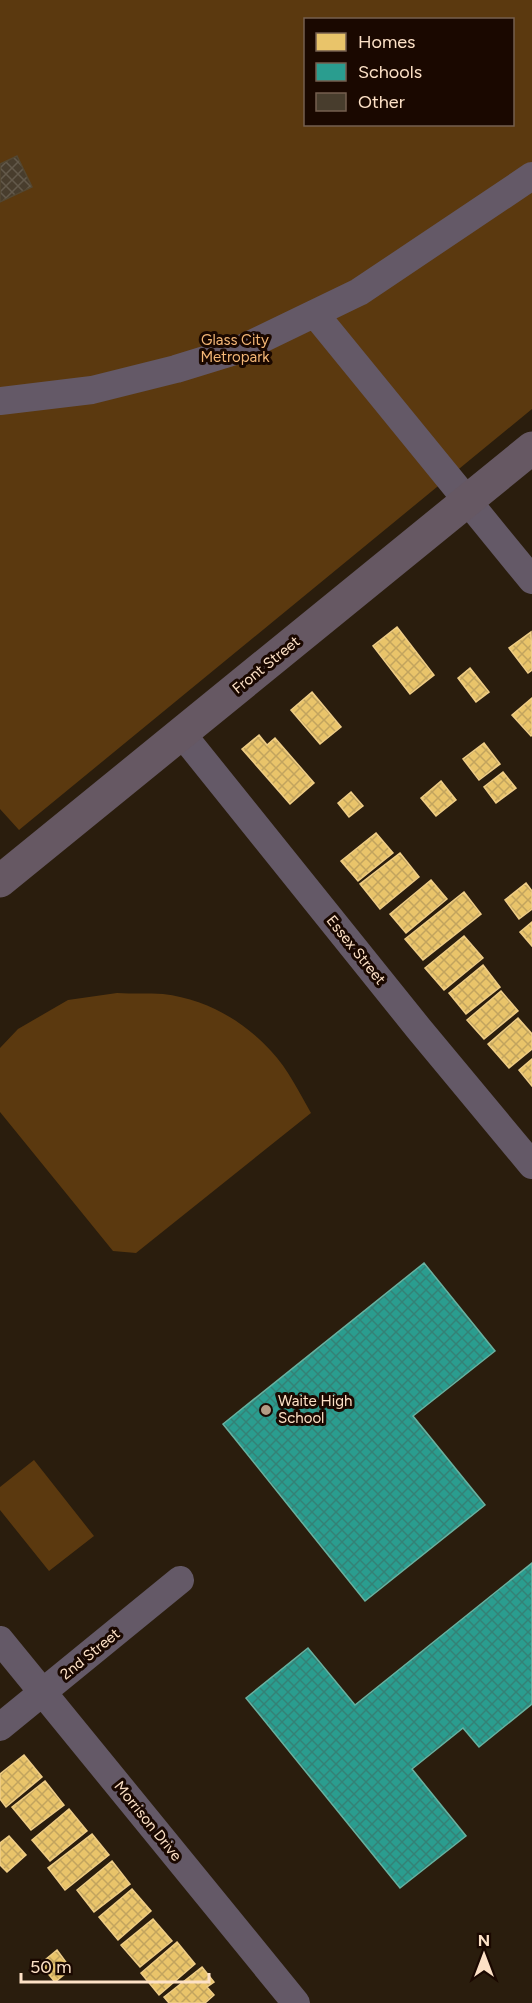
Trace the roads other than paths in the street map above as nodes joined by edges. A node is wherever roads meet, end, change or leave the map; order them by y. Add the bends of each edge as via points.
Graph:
1 (532, 176) edge
2 (315, 314) junction
3 (0, 401) edge
4 (532, 447) edge
5 (467, 500) junction
6 (532, 580) edge
7 (182, 734) junction
8 (0, 881) edge
9 (532, 1165) edge
10 (180, 1580) dead end
11 (0, 1640) edge
12 (43, 1692) junction
13 (0, 1727) edge
14 (296, 2003) edge

1 - 2 street via 359,292
2 - 3 street via 241,349 176,369 92,390
2 - 5 street
4 - 5 main road, Front Street
5 - 6 street
5 - 7 main road, Front Street
7 - 8 main road, Front Street
7 - 9 street, Essex Street
10 - 12 street, 2nd Street
11 - 12 street, Morrison Drive
12 - 13 street, 2nd Street
12 - 14 street, Morrison Drive

